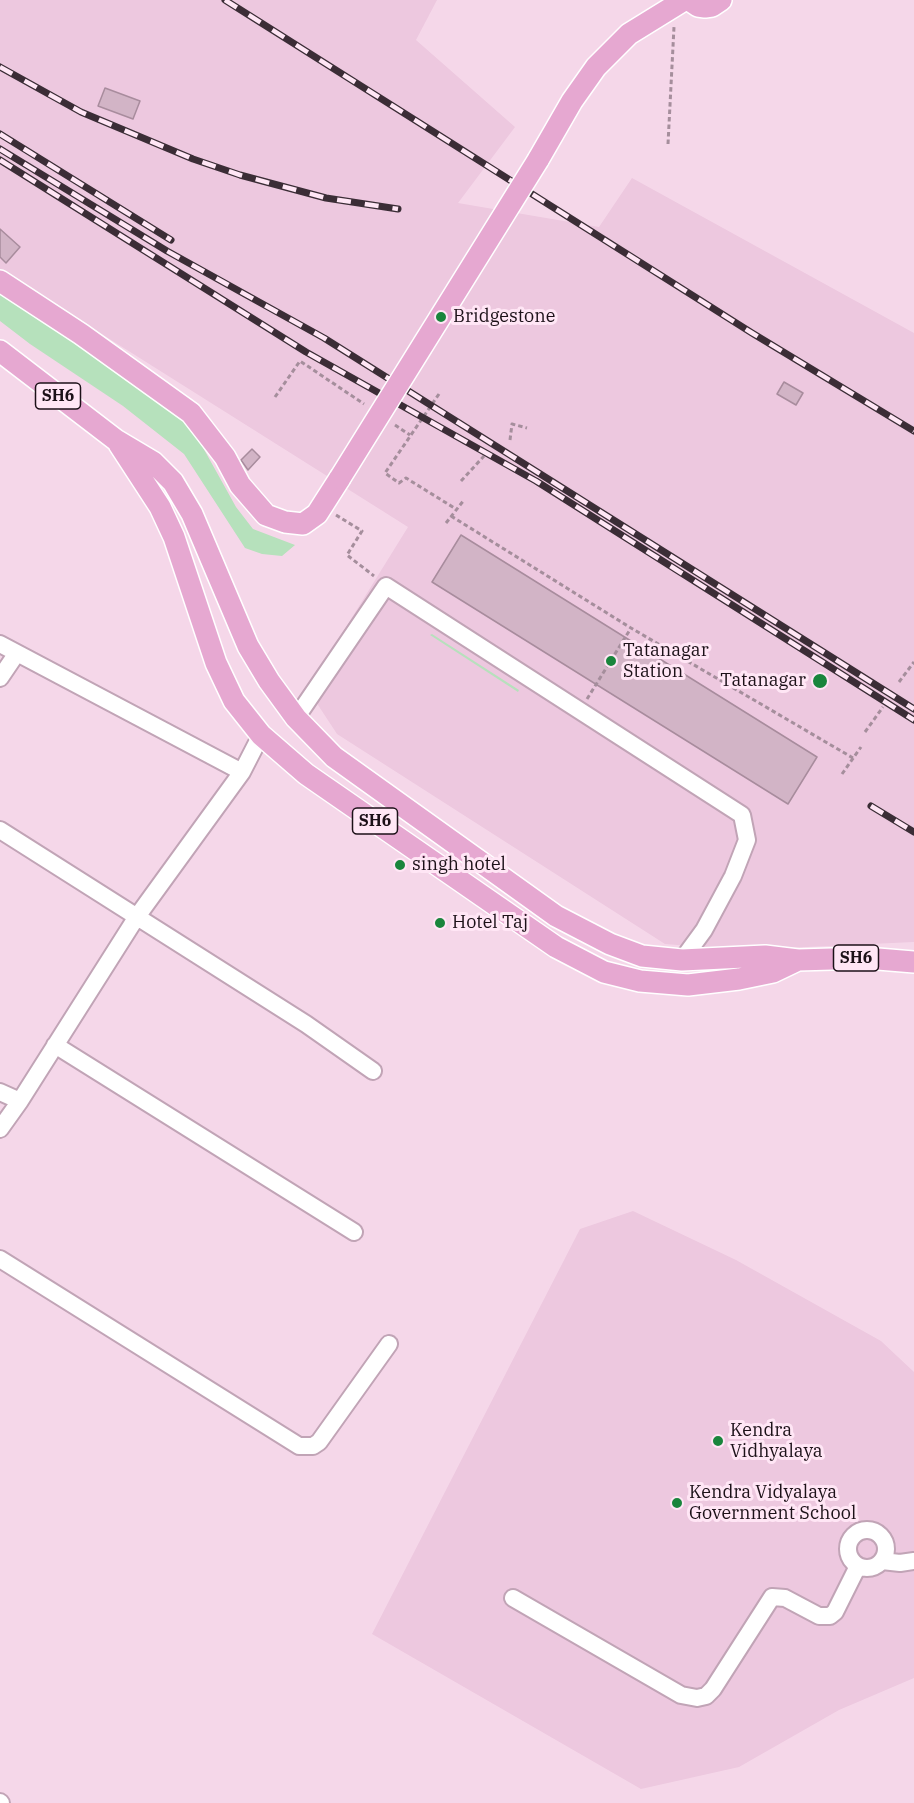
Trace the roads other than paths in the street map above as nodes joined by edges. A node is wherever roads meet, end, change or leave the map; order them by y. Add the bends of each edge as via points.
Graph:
1 (721, 0) edge
2 (680, 1) edge
3 (0, 281) edge
4 (0, 351) edge
5 (116, 440) junction
6 (0, 644) edge
7 (16, 653) junction
8 (0, 678) edge
9 (296, 718) junction
10 (261, 735) junction
11 (242, 772) junction
12 (0, 830) edge
13 (136, 918) junction
14 (682, 960) junction
15 (798, 960) junction
16 (914, 962) edge
17 (55, 1045) junction
18 (373, 1071) dead end
19 (0, 1092) edge
20 (20, 1101) junction
21 (0, 1129) edge
22 (354, 1232) dead end
23 (0, 1259) edge
24 (390, 1344) dead end
25 (882, 1561) junction
26 (914, 1562) edge
27 (858, 1566) junction
28 (513, 1598) dead end

1 - 2 main road via 705,7
2 - 3 main road, bridge via 629,34 596,67 317,514 303,524 266,515 240,485 225,457 192,413
4 - 5 main road, SH6
5 - 9 main road, SH6 via 153,462 173,483 192,514 248,646
5 - 10 main road, SH6 via 160,507 174,537 216,663 234,701
6 - 7 street
7 - 8 street
7 - 11 street
9 - 14 main road, SH6 via 334,758 556,916 642,956
9 - 14 street via 386,586 742,815 747,840 734,876
10 - 11 street
10 - 15 main road, SH6 via 316,781 556,947 604,972 640,981 688,985 772,972
11 - 13 street
12 - 13 street
13 - 17 street
13 - 18 street via 306,1024
14 - 15 main road, SH6 via 765,956
15 - 16 main road, SH6 via 866,957
17 - 20 street
17 - 22 street
19 - 20 street
20 - 21 street
23 - 24 street via 299,1446 319,1442
25 - 26 street
25 - 27 street via 871,1568
25 - 27 street via 887,1549 882,1536 864,1530 853,1537 848,1549
27 - 28 street via 831,1616 819,1616 785,1598 772,1597 713,1689 697,1698 681,1695

